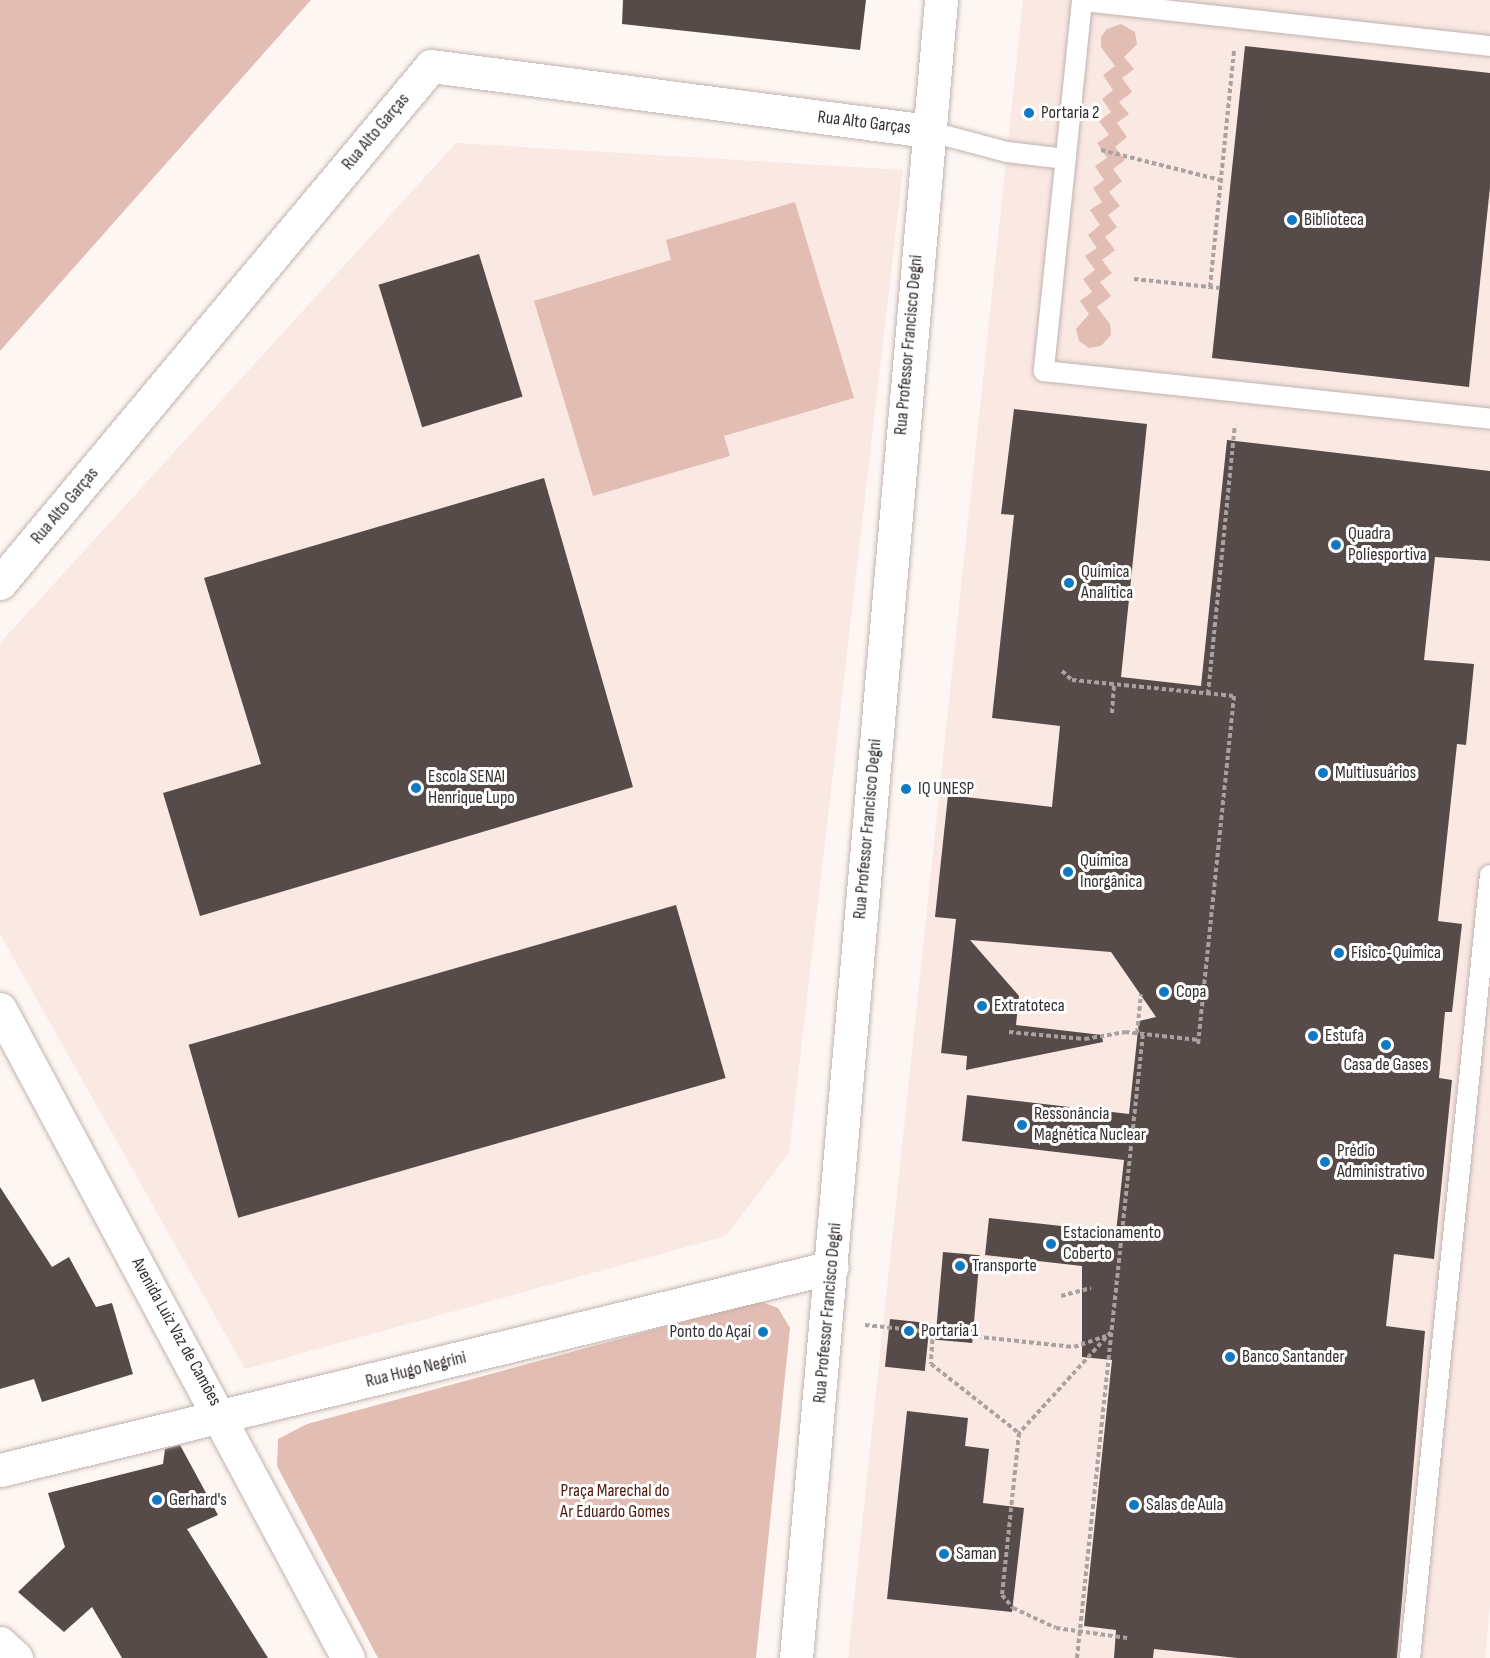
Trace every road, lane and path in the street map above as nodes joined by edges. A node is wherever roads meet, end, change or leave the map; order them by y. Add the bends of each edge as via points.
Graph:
1 (941, 0) edge
2 (1237, 18) junction
3 (1490, 46) edge
4 (928, 131) junction
5 (1066, 159) junction
6 (1134, 279) dead end
7 (1210, 287) junction
8 (1220, 288) dead end
9 (1238, 393) junction
10 (1490, 419) edge
11 (0, 584) edge
12 (1062, 671) dead end
13 (1114, 684) junction
14 (1208, 694) junction
15 (1112, 713) dead end
16 (1490, 875) edge
17 (1141, 994) dead end
18 (0, 1009) edge
19 (1009, 1032) dead end
20 (1140, 1033) junction
21 (1199, 1040) junction
22 (1198, 1046) dead end
23 (832, 1267) junction
24 (1091, 1288) dead end
25 (1061, 1296) dead end
26 (827, 1320) junction
27 (933, 1332) junction
28 (1112, 1332) junction
29 (223, 1418) junction
30 (1019, 1433) junction
31 (0, 1470) edge
32 (1080, 1633) junction
33 (1127, 1638) dead end
34 (0, 1643) edge
35 (16, 1658) edge
36 (348, 1658) edge
37 (796, 1658) edge
38 (1077, 1658) edge
39 (1410, 1658) edge

1 - 4 main road, Rua Professor Francisco Degni
2 - 3 lane
2 - 5 lane via 1082,2
2 - 7 path
4 - 5 lane via 1007,152
4 - 11 main road, Rua Alto Garças via 431,66
4 - 23 main road, Rua Professor Francisco Degni
5 - 9 lane via 1044,371
6 - 7 path
7 - 8 path
9 - 10 lane
9 - 14 path
12 - 13 path via 1072,680
13 - 14 path
13 - 15 path
14 - 21 path via 1234,696
16 - 39 lane
17 - 20 path
18 - 29 main road, Avenida Luiz Vaz de Camões
19 - 20 path via 1085,1039
20 - 21 path
20 - 28 path
21 - 22 path
23 - 26 main road, Rua Professor Francisco Degni
23 - 29 main road, Rua Hugo Negrini
24 - 25 path
26 - 27 path
26 - 37 main road, Rua Professor Francisco Degni
27 - 28 path via 1074,1347
27 - 30 path via 930,1364
28 - 30 path
28 - 32 path
29 - 31 main road, Rua Hugo Negrini
29 - 36 main road, Avenida Luiz Vaz de Camões
30 - 32 path via 1002,1595 1013,1608 1034,1619
32 - 33 path
32 - 38 path
34 - 35 main road

